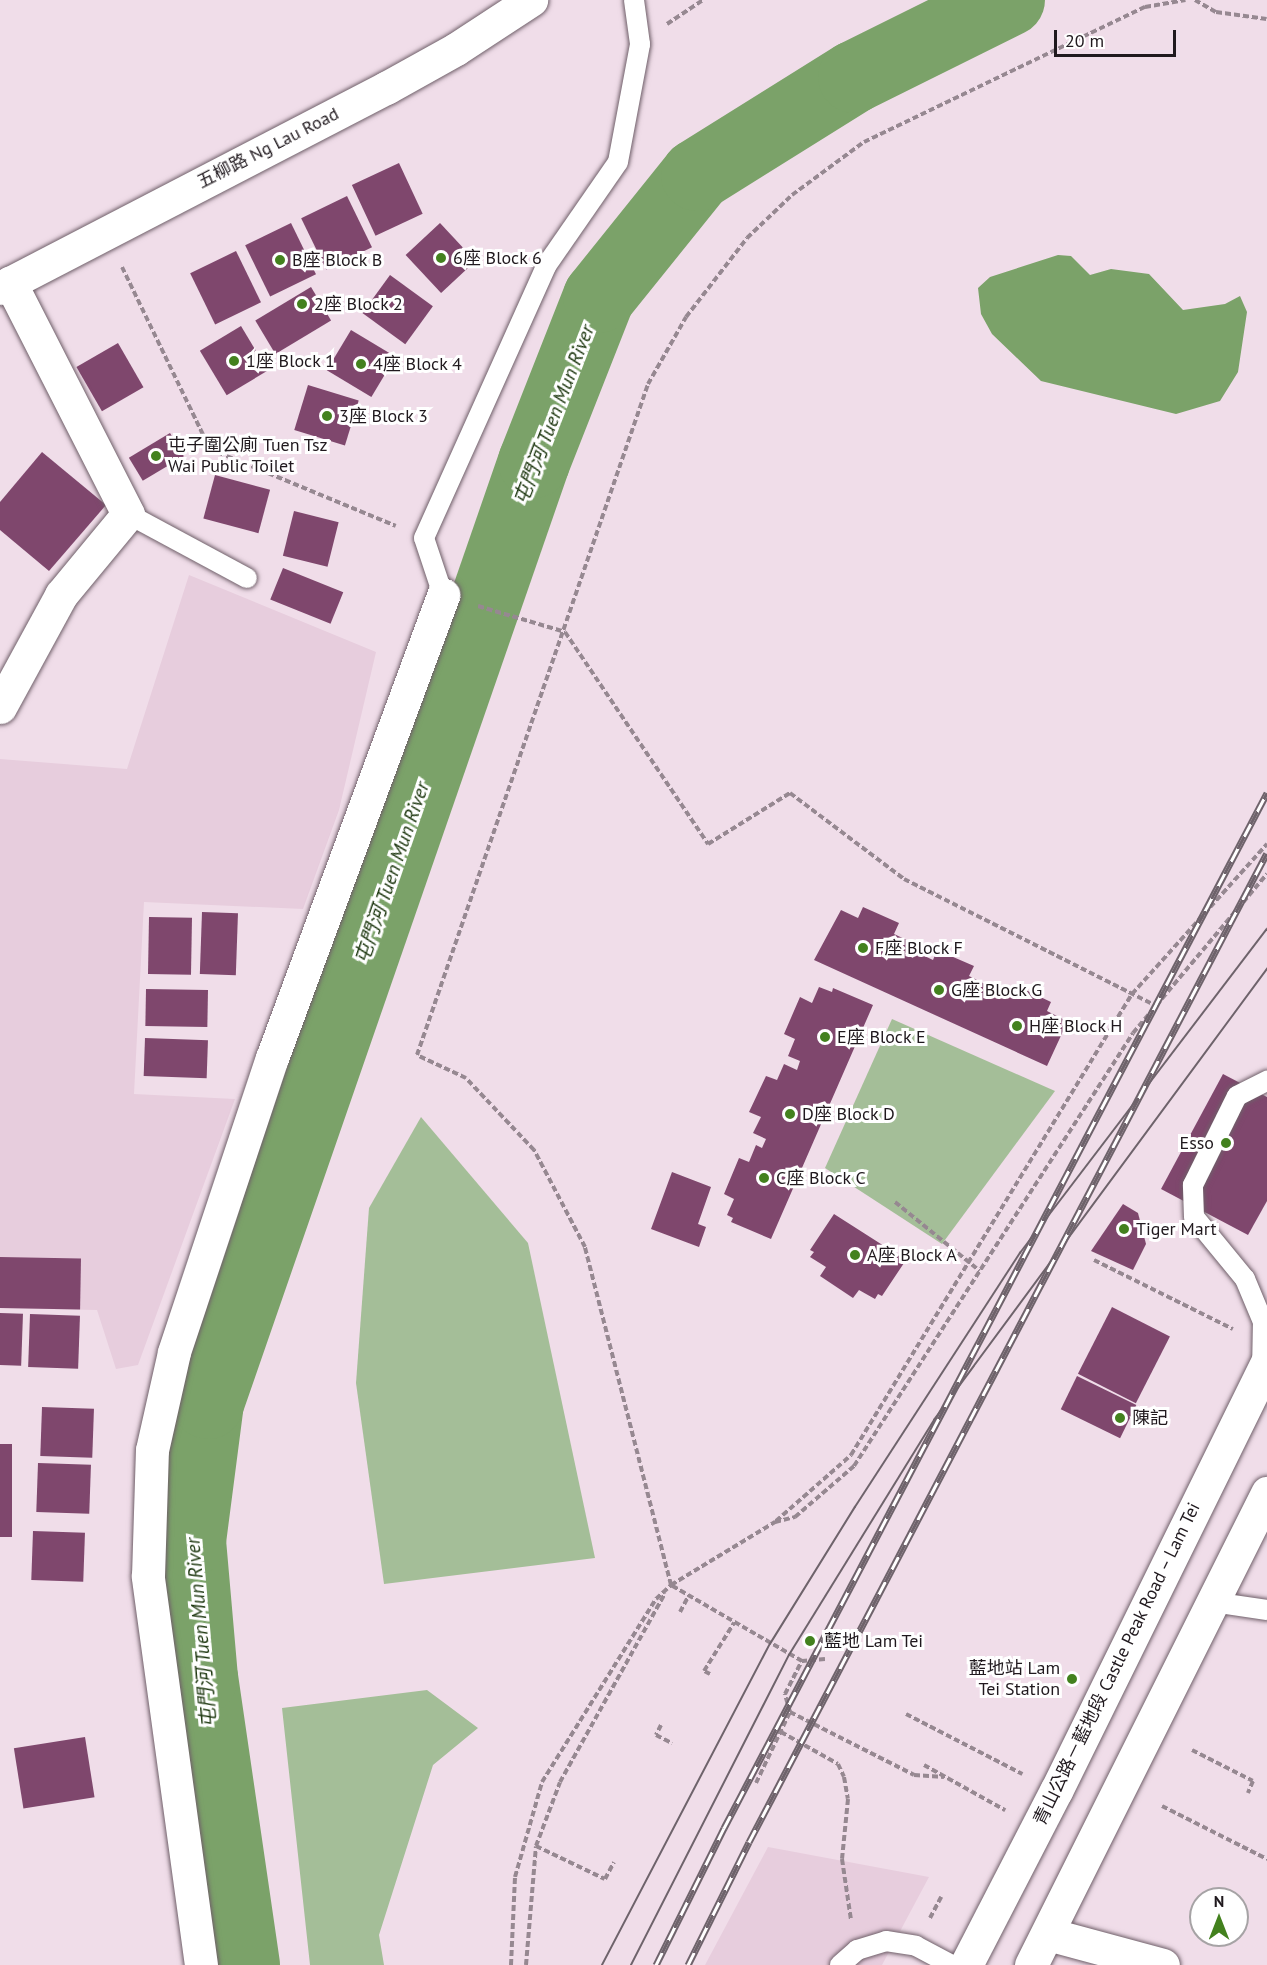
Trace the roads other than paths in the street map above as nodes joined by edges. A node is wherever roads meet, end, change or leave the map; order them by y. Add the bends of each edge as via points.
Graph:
1 (531, 0) edge
2 (634, 0) edge
3 (5, 285) edge
4 (128, 514) junction
5 (247, 578) dead end
6 (457, 599) joint
7 (0, 707) edge
8 (1267, 1081) edge
9 (1265, 1367) edge
10 (1267, 1493) edge
11 (1213, 1602) junction
12 (1267, 1610) edge
13 (1048, 1934) junction
14 (201, 1965) edge
15 (840, 1965) edge
16 (951, 1965) edge
17 (966, 1965) edge
18 (1031, 1965) edge
19 (1163, 1965) edge

1 - 3 street, 五柳路 Ng Lau Road via 386,88
2 - 6 lane via 640,44 618,162 546,266 424,538
3 - 4 street
4 - 5 lane
4 - 7 street via 61,595
6 - 14 street via 272,1058 174,1352 152,1450 148,1576
8 - 9 lane via 1237,1096 1193,1185 1194,1217 1245,1279 1263,1322
9 - 17 street, 青山公路－藍地段 Castle Peak Road – Lam Tei
10 - 11 street
11 - 12 lane
11 - 13 street
13 - 18 street
13 - 19 street
15 - 16 lane via 856,1950 886,1941 916,1946

